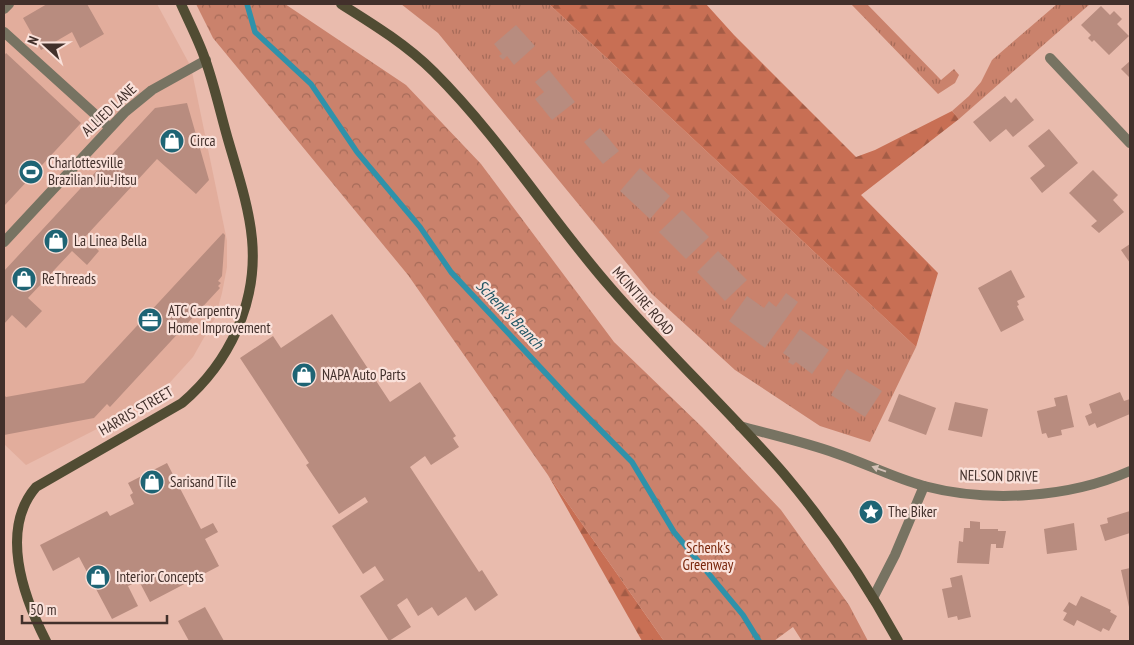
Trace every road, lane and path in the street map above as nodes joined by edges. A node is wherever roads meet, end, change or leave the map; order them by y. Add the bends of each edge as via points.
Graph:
1 (9, 4) edge
2 (181, 4) edge
3 (341, 4) edge
4 (4, 9) edge
5 (4, 32) edge
6 (1050, 58) dead end
7 (206, 60) junction
8 (109, 127) junction
9 (1130, 143) edge
10 (4, 242) edge
11 (740, 426) junction
12 (1130, 471) edge
13 (924, 486) junction
14 (873, 598) junction
15 (46, 641) edge
16 (898, 641) edge

1 - 4 street
2 - 7 main road, HARRIS STREET
3 - 11 main road, MCINTIRE ROAD via 402,46 471,110 610,286 674,359
5 - 8 street
6 - 9 street
7 - 8 street, ALLIED LANE via 152,90
7 - 15 main road, HARRIS STREET via 252,237 253,273 242,318 219,364 182,404 36,486 22,500 12,521 10,552 19,588
8 - 10 street, ALLIED LANE
13 -> 11 street, NELSON DRIVE via 833,452
11 - 14 main road, MCINTIRE ROAD via 829,532
12 - 13 street, NELSON DRIVE via 1088,485 1022,495 972,493
13 - 14 street
14 - 16 main road, MCINTIRE ROAD

